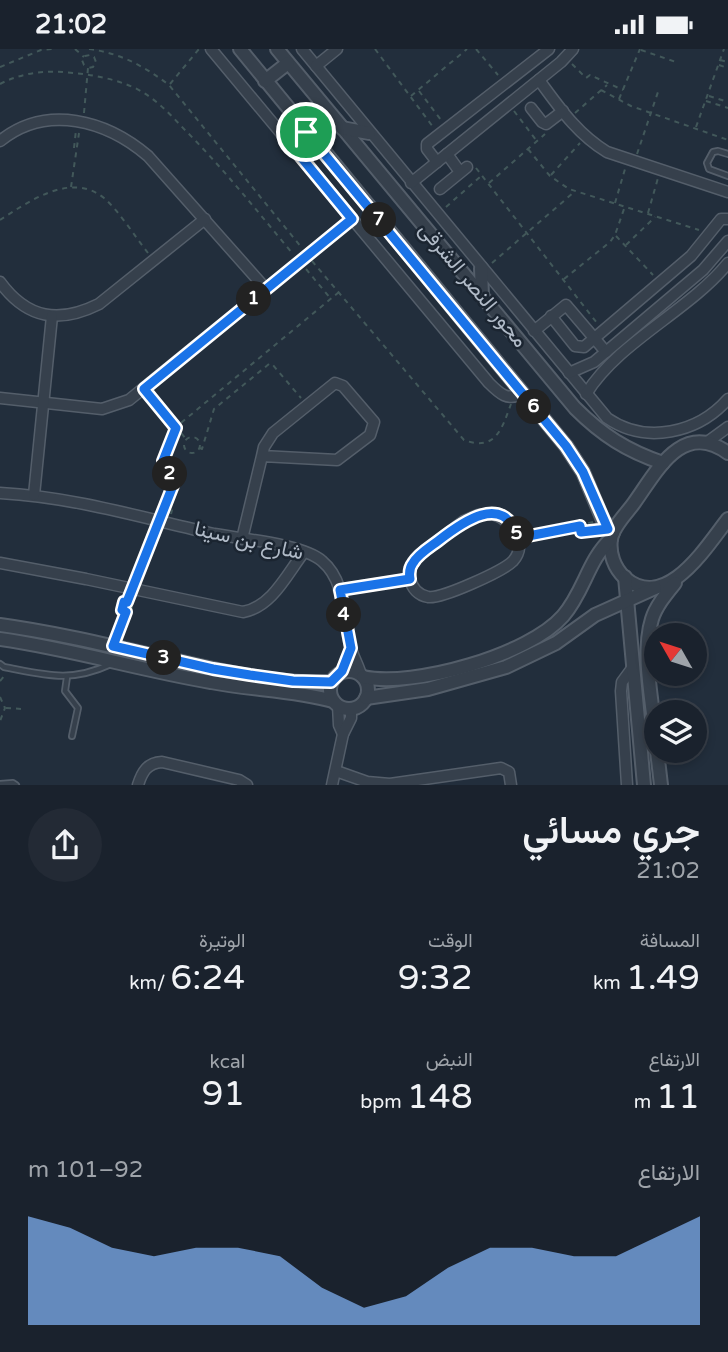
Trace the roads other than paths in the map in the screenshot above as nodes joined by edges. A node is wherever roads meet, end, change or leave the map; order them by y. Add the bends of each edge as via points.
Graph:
1 (211, 49) edge
2 (240, 49) edge
3 (277, 49) edge
4 (302, 49) edge
5 (549, 49) edge
6 (573, 49) edge
7 (331, 51) edge
8 (288, 63) junction
9 (316, 66) junction
10 (539, 80) junction
11 (265, 81) junction
12 (503, 85) junction
13 (510, 103) junction
14 (531, 108) dead end
15 (566, 115) junction
16 (341, 128) junction
17 (306, 132) junction
18 (369, 133) junction
19 (0, 141) edge
20 (291, 145) junction
21 (447, 154) junction
22 (728, 154) edge
23 (437, 162) junction
24 (728, 176) edge
25 (411, 183) junction
26 (440, 189) dead end
27 (728, 192) edge
28 (205, 219) junction
29 (352, 219) junction
30 (728, 219) edge
31 (728, 241) edge
32 (728, 263) edge
33 (482, 269) junction
34 (0, 282) edge
35 (658, 285) junction
36 (266, 289) junction
37 (482, 296) junction
38 (667, 300) junction
39 (52, 316) junction
40 (551, 316) junction
41 (534, 331) junction
42 (599, 334) junction
43 (606, 352) junction
44 (569, 373) junction
45 (523, 394) junction
46 (586, 394) junction
47 (0, 398) edge
48 (728, 399) edge
49 (43, 403) junction
50 (728, 428) edge
51 (706, 443) junction
52 (728, 453) edge
53 (262, 456) junction
54 (663, 463) junction
55 (0, 493) edge
56 (34, 495) junction
57 (725, 524) edge
58 (609, 530) junction
59 (242, 539) junction
60 (304, 552) junction
61 (0, 563) edge
62 (684, 572) junction
63 (625, 577) junction
64 (410, 579) junction
65 (655, 588) junction
66 (340, 590) junction
67 (626, 602) junction
68 (651, 623) edge
69 (0, 625) edge
70 (0, 639) edge
71 (351, 648) junction
72 (117, 661) junction
73 (0, 664) edge
74 (633, 667) junction
75 (342, 671) junction
76 (362, 676) junction
77 (67, 677) junction
78 (644, 680) edge
79 (634, 681) junction
80 (331, 682) junction
81 (366, 698) junction
82 (340, 705) junction
83 (72, 736) dead end
84 (336, 771) junction
85 (660, 779) edge
86 (0, 783) edge
87 (367, 784) edge
88 (16, 785) edge
89 (138, 785) edge
90 (247, 785) edge
91 (332, 785) edge
92 (390, 785) edge
93 (511, 785) edge
94 (627, 785) edge
95 (644, 785) edge
96 (670, 785) edge

1 - 20 street
2 - 11 street, محور النصر الشرقى
3 - 8 street, محور النصر الشرقى
4 - 9 street
5 - 12 street
6 - 10 street
7 - 9 street
8 - 11 street
8 - 16 street, محور النصر الشرقى
9 - 18 street
10 - 13 street
10 - 15 street
11 - 17 street, محور النصر الشرقى
12 - 13 street
12 - 23 street via 427,146
13 - 21 street
14 - 15 street via 546,124
15 - 27 street via 586,138 607,152
16 - 18 street
16 - 37 street, محور النصر الشرقى
17 - 20 street
17 - 45 street, محور النصر الشرقى
18 - 25 street
19 - 28 street via 10,132 54,120 107,128 148,156
20 - 29 street
21 - 23 street
21 - 26 street via 467,168
22 - 24 lane via 713,152 707,163 709,169
23 - 25 street
25 - 33 street
28 - 36 street
28 - 39 street via 99,304 81,313
29 - 36 street
29 - 45 street via 496,391 504,397
30 - 35 street via 721,219 691,256
31 - 38 street
32 - 46 street via 601,373
33 - 37 street
33 - 41 street
34 - 39 street via 23,306
35 - 38 street
35 - 42 street
36 - 49 street via 122,403 102,409
37 - 54 street, محور النصر الشرقى via 594,427 615,443
38 - 43 street
39 - 49 street
40 - 41 street
40 - 42 street via 570,306
40 - 42 street via 578,348
41 - 44 street
42 - 43 street
43 - 44 street
44 - 46 street
45 - 58 street, محور النصر الشرقى via 583,472
46 - 48 street via 614,422 645,432 690,426
47 - 49 street
49 - 56 street
50 - 51 street
51 - 52 street
51 - 54 street via 682,447
53 - 53 street via 273,433 332,384 340,384 374,422 373,431 333,461
53 - 59 street
54 - 58 street
55 - 56 street, شارع بن سينا
56 - 59 street, شارع بن سينا
57 - 62 street
58 - 63 street, محور النصر الشرقى via 613,560
58 - 76 street via 582,589 564,615 541,633 496,655 449,670 399,680
59 - 60 street, شارع بن سينا
60 - 61 street via 266,602 251,610 234,611
60 - 66 street, شارع بن سينا via 330,569
62 - 65 street
62 - 68 street
63 - 65 street
63 - 67 street
64 - 64 street via 410,568 418,556 464,521 493,514 512,524 519,547 515,559 502,569 440,595 424,596
64 - 66 street
65 - 67 street
66 - 71 street, شارع بن سينا
67 - 74 street
67 - 81 street via 506,667 428,689
69 - 80 street via 213,669
70 - 72 street
71 - 75 street
71 - 76 street, شارع بن سينا
72 - 77 lane
72 - 82 street
73 - 77 lane
74 - 79 street
74 - 94 street via 622,681 621,691
75 - 76 street
75 - 80 street
76 - 81 street via 367,683
77 - 83 lane via 65,691 79,711
78 - 79 street
79 - 95 street
80 - 82 street via 330,692
81 - 82 street via 362,703
82 - 84 street via 349,727 343,734
84 - 87 street
84 - 91 street
85 - 96 street
86 - 88 lane
87 - 92 street
89 - 90 street via 144,769 162,762
92 - 93 street via 500,768 509,772

